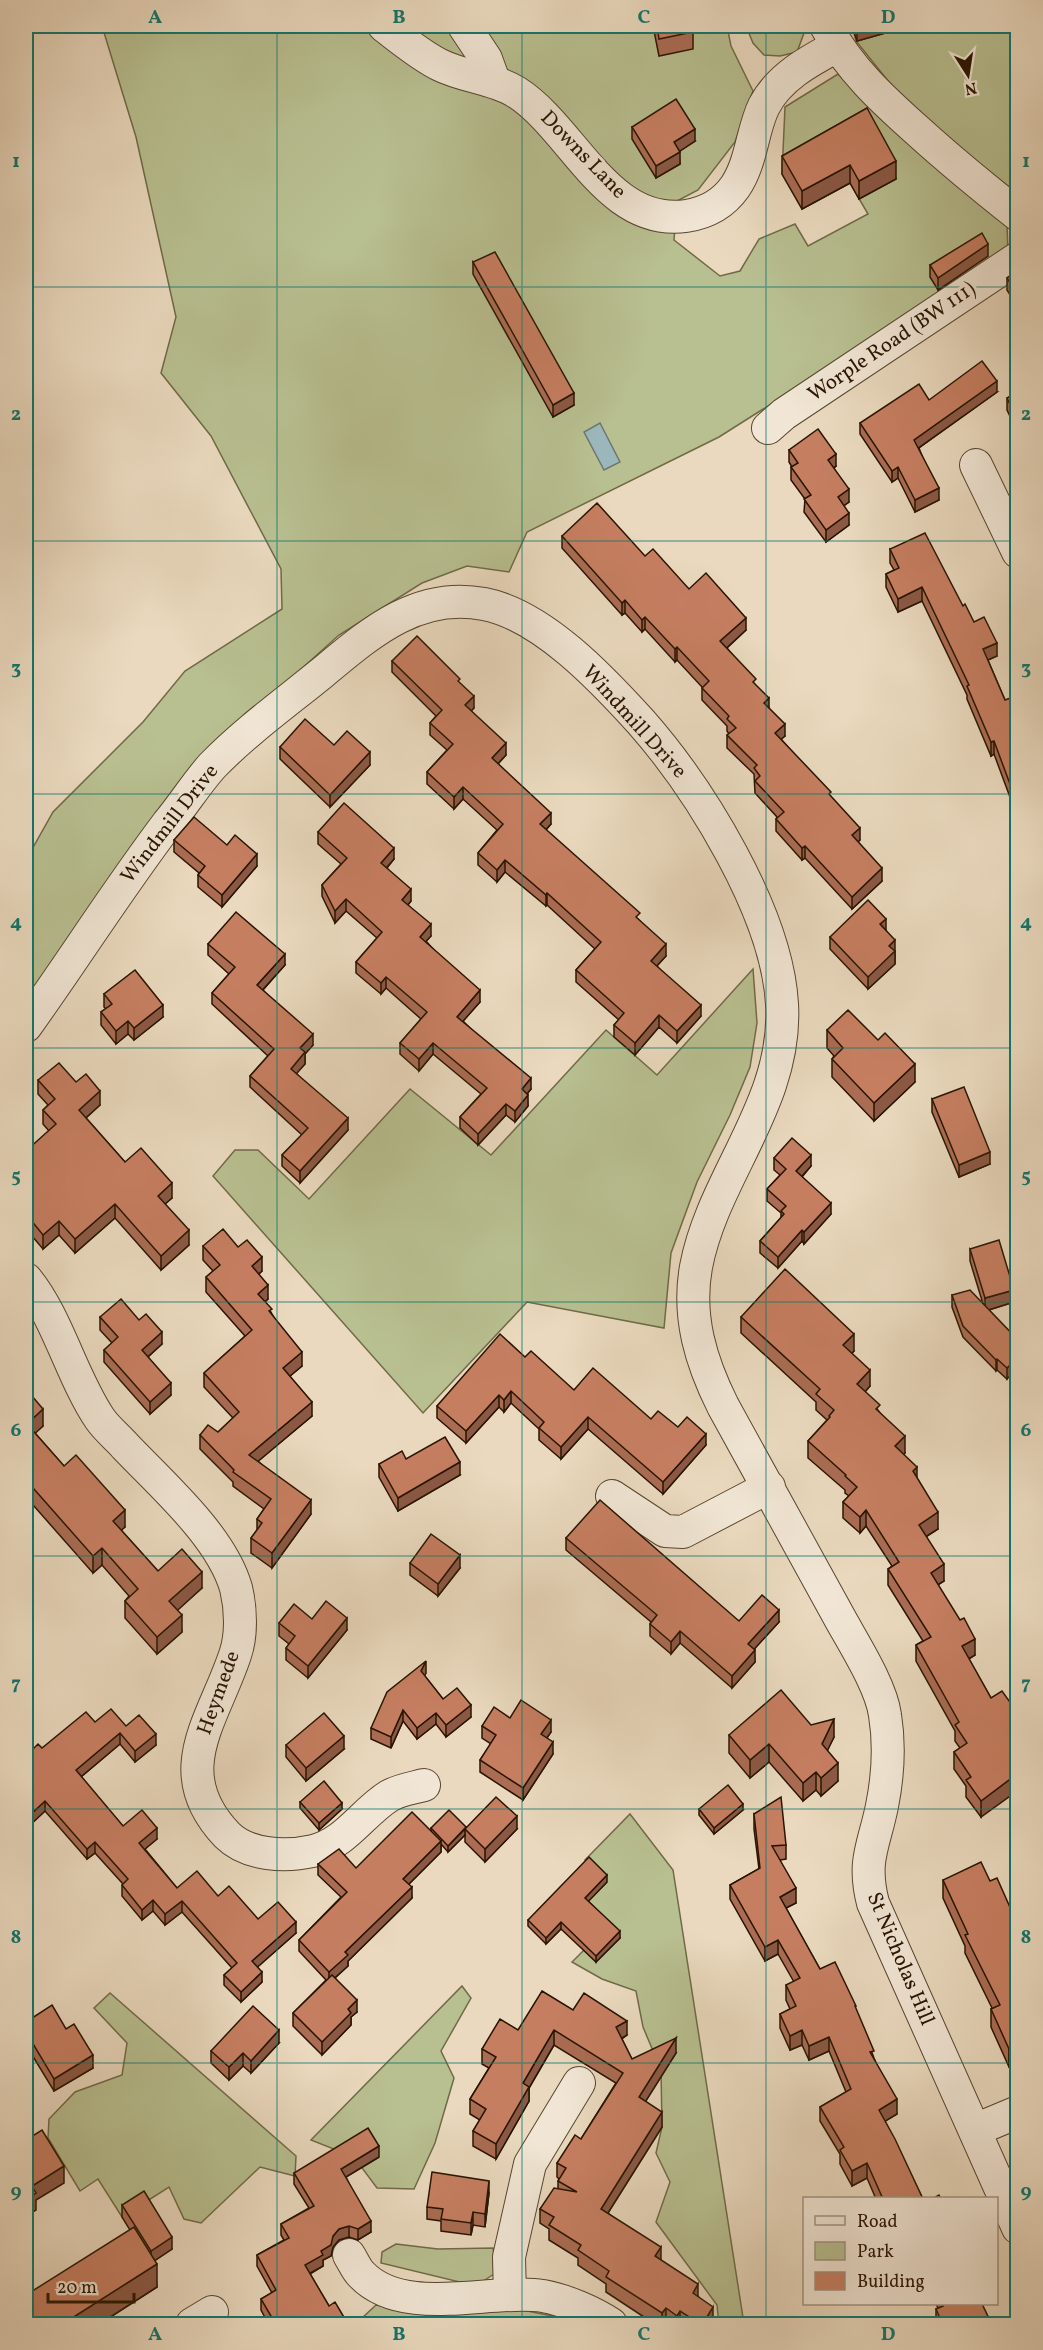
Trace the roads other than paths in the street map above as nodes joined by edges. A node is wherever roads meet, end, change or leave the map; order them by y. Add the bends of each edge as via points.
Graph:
1 (384, 26) edge
2 (464, 26) edge
3 (831, 36) edge
4 (494, 81) junction
5 (1017, 215) edge
6 (1017, 258) edge
7 (768, 428) dead end
8 (976, 465) dead end
9 (1017, 552) edge
10 (26, 1026) edge
11 (26, 1280) edge
12 (769, 1487) junction
13 (612, 1496) dead end
14 (424, 1785) dead end
15 (579, 2082) dead end
16 (1017, 2112) edge
17 (975, 2130) junction
18 (1017, 2228) edge
19 (349, 2255) dead end
20 (510, 2295) junction
21 (610, 2325) edge

1 - 4 street, Downs Lane via 439,64
2 - 4 street via 486,59
3 - 4 street, Downs Lane via 809,61 780,84 764,107 752,151 735,187 719,205 697,215 671,218 644,212 616,194 536,106
3 - 5 street, Downs Lane via 856,73 884,100
6 - 7 street, Worple Road (BW 111)
8 - 9 street
10 - 12 street, Windmill Drive via 132,870 211,768 376,630 402,614 454,601 510,612 534,626 607,685 688,782 742,874 776,964 782,1004 781,1040 770,1086 705,1232 696,1269 694,1303 706,1371
11 - 14 street, Heymede via 102,1422 199,1525 227,1566 236,1588 240,1630 236,1653 197,1756 197,1779 215,1822 231,1839 250,1849 294,1855 316,1851 336,1841 390,1795
12 - 13 street via 683,1532 665,1531
12 - 17 street, St Nicholas Hill via 859,1653 885,1713 888,1771 867,1882
15 - 20 street via 530,2164 509,2257
16 - 17 street
17 - 18 street, St Nicholas Hill
19 - 20 street via 361,2274 382,2289 412,2297 445,2300
20 - 21 street via 544,2296

